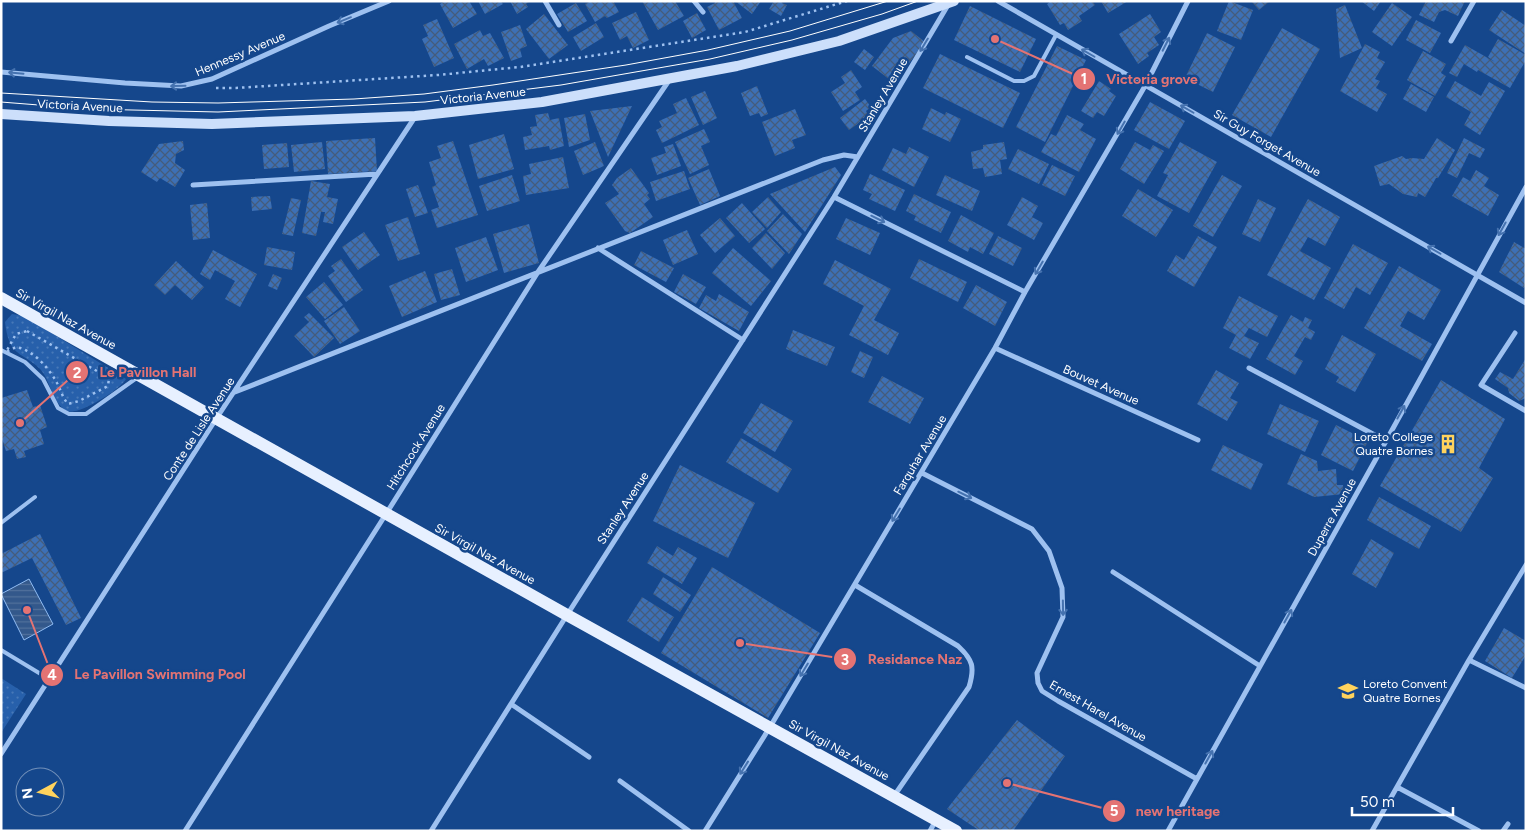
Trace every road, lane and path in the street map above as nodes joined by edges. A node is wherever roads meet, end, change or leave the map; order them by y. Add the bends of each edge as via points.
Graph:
1 (389, 1) edge
2 (545, 1) edge
3 (694, 1) edge
4 (847, 1) edge
5 (998, 1) edge
6 (1188, 1) edge
7 (1474, 1) edge
8 (952, 2) edge
9 (702, 12) dead end
10 (559, 25) dead end
11 (1056, 34) junction
12 (1451, 40) dead end
13 (967, 57) dead end
14 (1, 72) edge
15 (670, 79) junction
16 (1145, 86) junction
17 (208, 88) dead end
18 (1, 114) edge
19 (415, 116) junction
20 (858, 157) junction
21 (377, 174) junction
22 (193, 186) dead end
23 (1526, 186) edge
24 (834, 197) junction
25 (598, 248) junction
26 (538, 272) junction
27 (1477, 274) junction
28 (1025, 292) junction
29 (1, 298) edge
30 (1526, 303) edge
31 (1515, 333) dead end
32 (743, 340) junction
33 (995, 348) junction
34 (1, 350) edge
35 (6, 352) junction
36 (1249, 368) dead end
37 (140, 376) junction
38 (235, 392) junction
39 (1526, 411) edge
40 (216, 419) junction
41 (1198, 440) dead end
42 (1386, 441) junction
43 (922, 473) junction
44 (35, 497) dead end
45 (386, 514) junction
46 (1, 523) edge
47 (1526, 565) edge
48 (1113, 572) dead end
49 (855, 585) junction
50 (567, 616) junction
51 (1, 650) edge
52 (1469, 660) junction
53 (1260, 666) junction
54 (49, 680) junction
55 (1526, 688) edge
56 (511, 704) junction
57 (770, 727) junction
58 (1, 754) edge
59 (589, 757) dead end
60 (1197, 779) junction
61 (620, 781) dead end
62 (1397, 787) junction
63 (894, 796) junction
64 (1508, 824) dead end
65 (933, 825) edge
66 (185, 831) edge
67 (432, 831) edge
68 (689, 831) edge
69 (705, 831) edge
70 (956, 831) edge
71 (1168, 831) edge
72 (1372, 831) edge
73 (1479, 831) edge
74 (1503, 831) edge

1 -> 14 street, Hennessy Avenue via 195,84 125,83
2 - 10 street
3 - 9 street
4 - 17 path via 745,32 520,67
5 - 11 street, Sir Guy Forget Avenue
16 -> 6 street, Farquhar Avenue
7 - 12 street
8 - 15 main road, Victoria Avenue via 838,41
8 -> 20 street, Stanley Avenue
11 - 13 lane via 1034,76 1024,81 1014,81
16 -> 11 street, Sir Guy Forget Avenue
15 - 19 main road, Victoria Avenue via 542,102
15 - 26 street, Hitchcock Avenue
27 -> 16 street, Sir Guy Forget Avenue
16 -> 28 street, Farquhar Avenue
18 - 19 main road, Victoria Avenue via 212,124
19 - 21 street, Conte de Lisle Avenue
20 - 24 street, Stanley Avenue
20 - 25 street via 844,155 823,160
21 - 22 street
21 - 38 street, Conte de Lisle Avenue
23 -> 27 street, Duperre Avenue
24 -> 28 street
24 - 32 street, Stanley Avenue
25 - 26 street
25 - 32 street
26 - 38 street
26 - 45 street, Hitchcock Avenue
27 - 30 street, Sir Guy Forget Avenue
42 -> 27 street, Duperre Avenue
28 - 33 street, Farquhar Avenue
29 - 37 main road, Sir Virgil Naz Avenue
31 - 39 street via 1481,385
32 - 50 street, Stanley Avenue
33 - 41 street, Bouvet Avenue
33 - 43 street, Farquhar Avenue
34 - 35 lane
35 - 35 path via 16,334 27,331 109,378 108,386 68,404 50,372 39,360 23,348 16,347
35 - 37 lane via 25,362 42,379 58,408 69,414 86,414
36 - 42 street
37 - 40 main road, Sir Virgil Naz Avenue
38 - 40 street, Conte de Lisle Avenue
40 - 45 main road, Sir Virgil Naz Avenue
40 - 54 street, Conte de Lisle Avenue
53 -> 42 street, Duperre Avenue
43 -> 49 street, Farquhar Avenue
43 -> 60 street, Ernest Harel Avenue via 1032,529 1049,551 1062,588 1063,618 1037,673 1042,691
44 - 46 lane
45 - 50 main road, Sir Virgil Naz Avenue
45 - 66 street, Hitchcock Avenue
47 - 52 street
48 - 53 street
49 -> 57 street, Farquhar Avenue
49 - 63 street via 958,646 972,663 969,687
50 - 56 street, Stanley Avenue
50 - 57 main road, Sir Virgil Naz Avenue
51 - 54 lane
52 - 55 street
52 - 62 street
60 -> 53 street, Duperre Avenue
54 - 58 street, Conte de Lisle Avenue
56 - 59 street
56 - 67 street, Stanley Avenue
57 - 63 main road, Sir Virgil Naz Avenue
57 -> 69 street, Farquhar Avenue
60 - 71 street, Duperre Avenue
61 - 68 street
62 - 72 street
62 - 73 street
63 - 65 main road, Sir Virgil Naz Avenue
64 - 74 street
65 - 70 main road, Sir Virgil Naz Avenue

